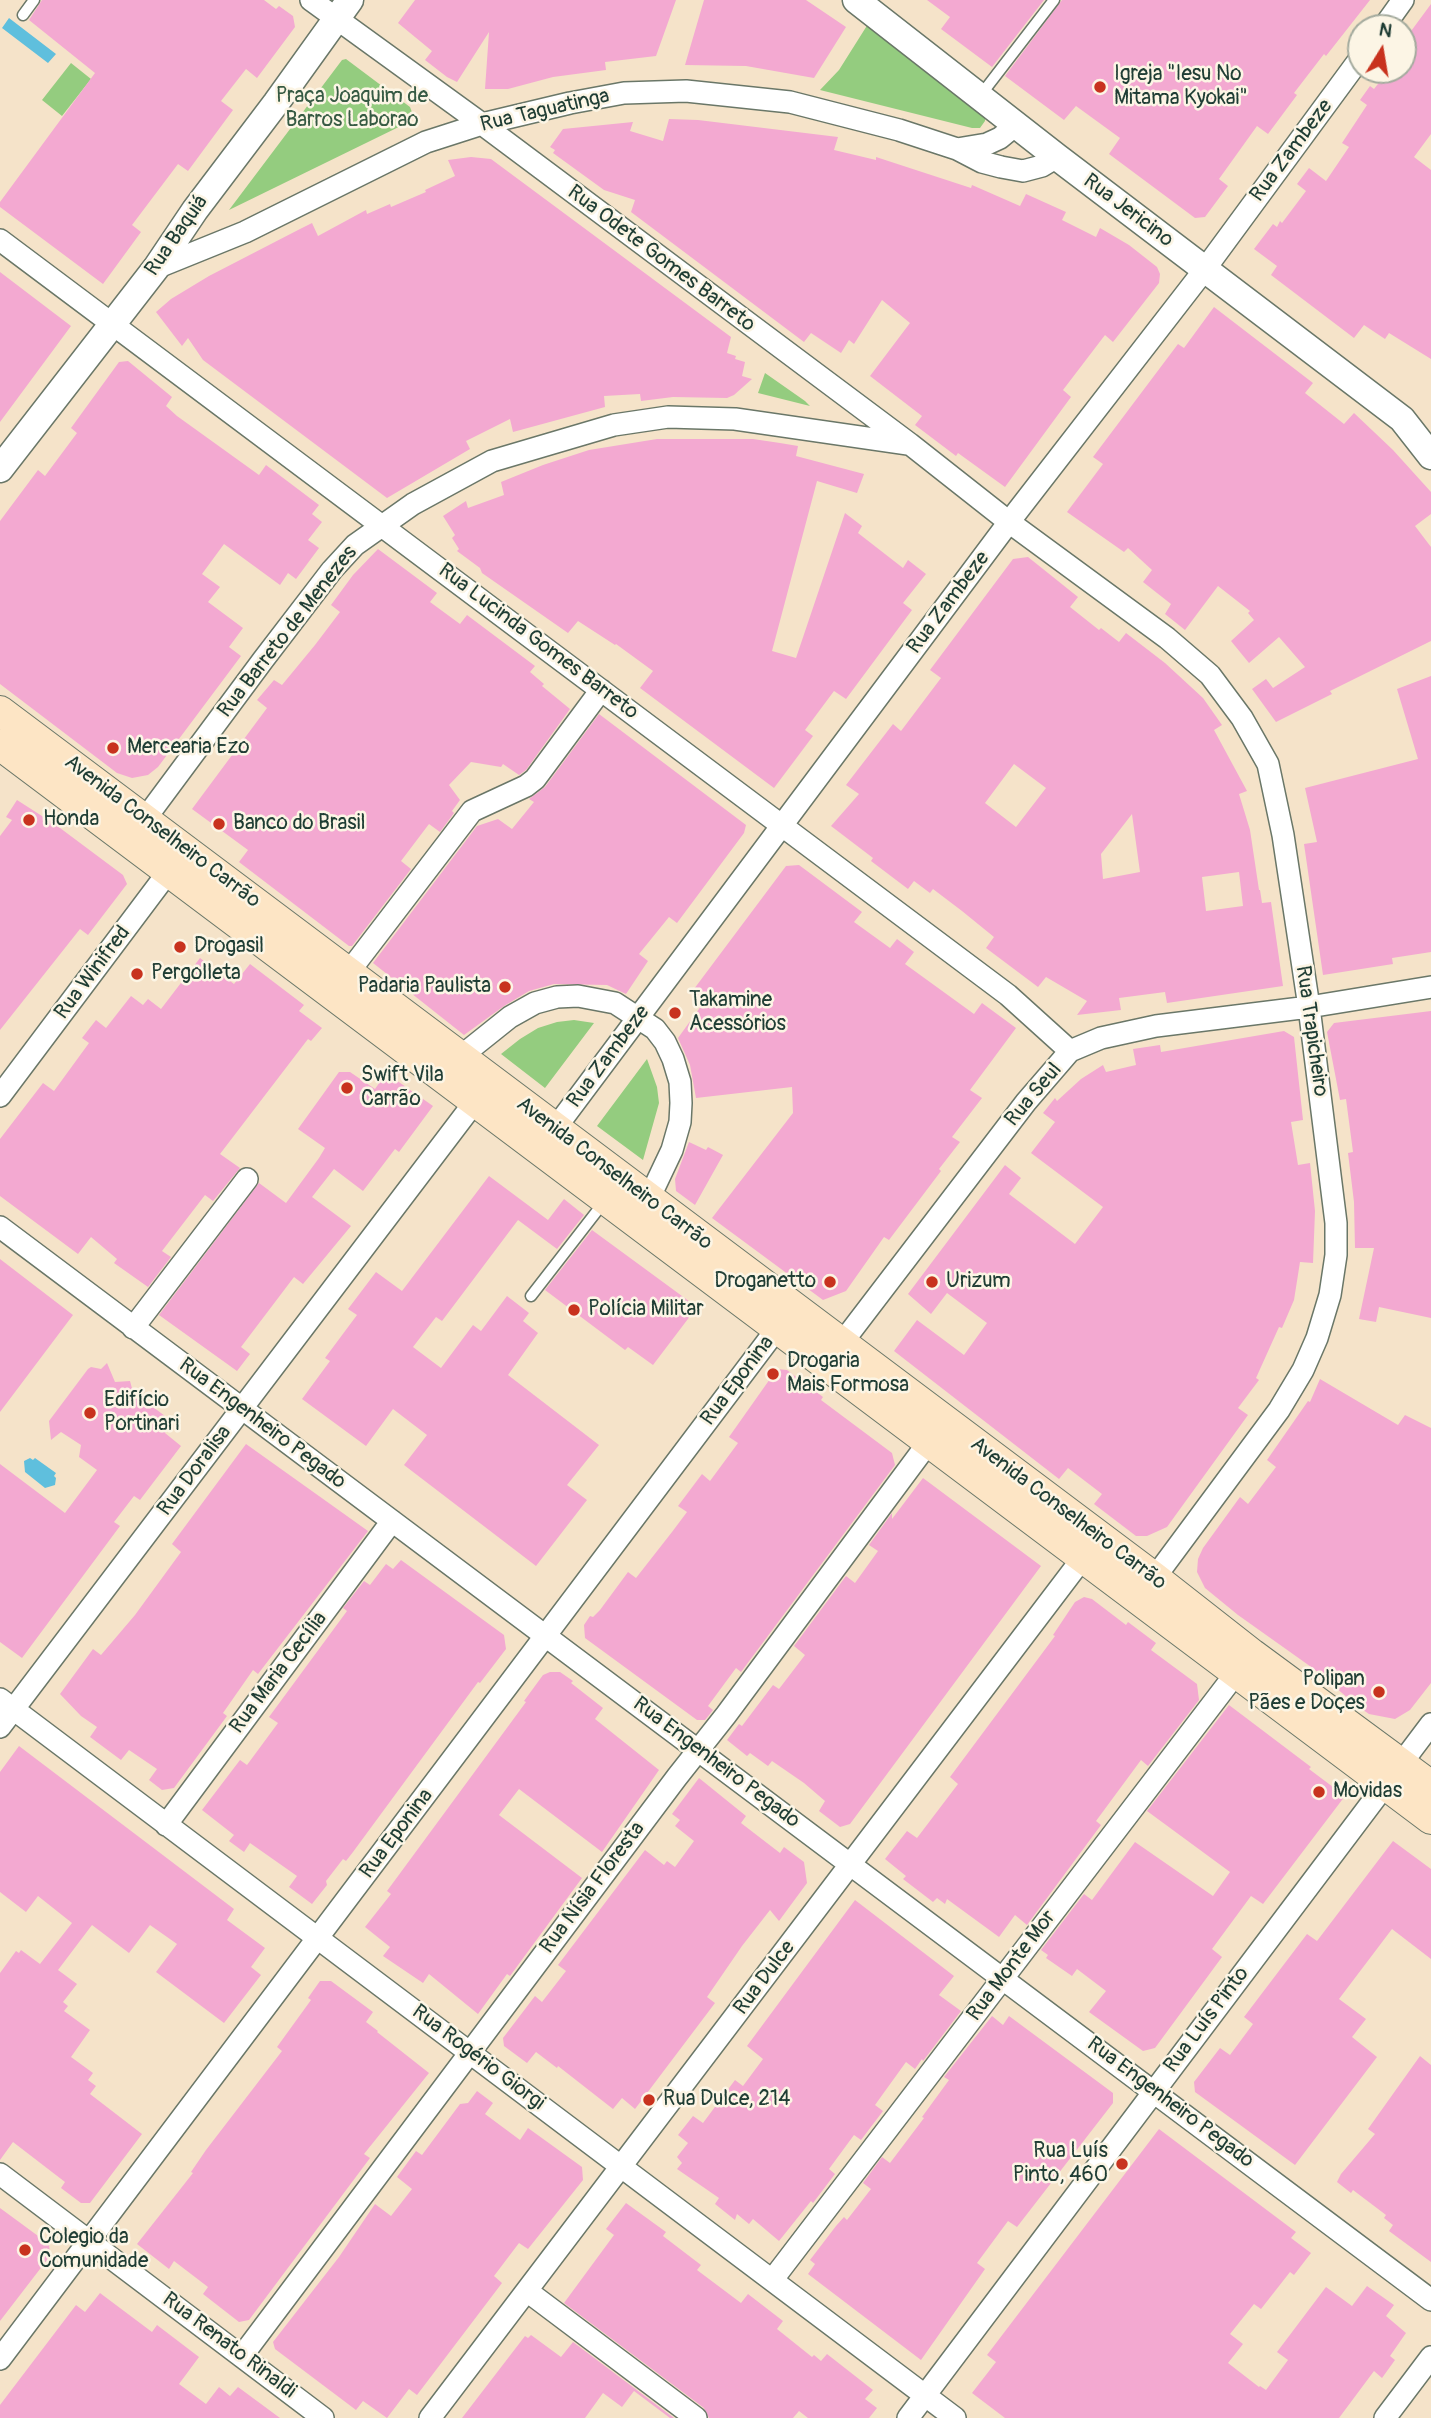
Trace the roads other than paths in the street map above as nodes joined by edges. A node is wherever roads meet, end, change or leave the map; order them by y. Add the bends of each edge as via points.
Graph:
1 (34, 0) edge
2 (311, 0) edge
3 (1054, 0) edge
4 (870, 4) edge
5 (343, 9) edge
6 (23, 15) dead end
7 (1347, 76) edge
8 (980, 96) junction
9 (482, 124) junction
10 (1017, 124) junction
11 (957, 149) junction
12 (1056, 157) junction
13 (0, 240) edge
14 (156, 268) junction
15 (1205, 268) junction
16 (113, 324) junction
17 (1402, 419) junction
18 (1431, 431) edge
19 (910, 444) junction
20 (1431, 456) edge
21 (0, 469) edge
22 (1009, 522) junction
23 (382, 525) junction
24 (601, 690) junction
25 (0, 711) edge
26 (0, 746) edge
27 (145, 819) junction
28 (782, 827) junction
29 (177, 861) junction
30 (348, 973) junction
31 (1431, 987) edge
32 (1309, 1007) junction
33 (638, 1018) junction
34 (1070, 1051) junction
35 (451, 1067) junction
36 (482, 1091) junction
37 (0, 1096) edge
38 (547, 1139) junction
39 (247, 1179) dead end
40 (606, 1200) junction
41 (643, 1211) junction
42 (0, 1227) edge
43 (531, 1296) dead end
44 (785, 1318) junction
45 (133, 1328) junction
46 (833, 1354) junction
47 (242, 1409) junction
48 (937, 1432) junction
49 (393, 1521) junction
50 (1091, 1547) junction
51 (1147, 1589) junction
52 (546, 1637) junction
53 (1244, 1664) junction
54 (7, 1704) edge
55 (1431, 1724) edge
56 (0, 1727) edge
57 (698, 1750) junction
58 (1393, 1774) junction
59 (1431, 1786) edge
60 (1431, 1819) edge
61 (166, 1825) junction
62 (851, 1864) junction
63 (318, 1939) junction
64 (1003, 1978) junction
65 (471, 2053) junction
66 (1154, 2091) junction
67 (622, 2166) junction
68 (0, 2174) edge
69 (90, 2241) junction
70 (773, 2280) junction
71 (527, 2291) junction
72 (1431, 2300) edge
73 (242, 2356) junction
74 (1431, 2357) edge
75 (0, 2359) edge
76 (925, 2396) junction
77 (323, 2418) edge
78 (430, 2418) edge
79 (696, 2418) edge
80 (908, 2418) edge
81 (955, 2418) edge
82 (1385, 2418) edge

1 - 6 lane
2 - 5 street, Rua Odete Gomes Barreto
3 - 8 lane
4 - 8 street, Rua Jericino
5 - 9 street, Rua Odete Gomes Barreto
5 - 14 street, Rua Baquiá
7 - 15 street, Rua Zambeze
8 - 10 street, Rua Jericino
9 - 11 street, Rua Taguatinga via 624,93 686,91 790,102
9 - 14 street, Rua Taguatinga via 426,142 245,232
9 - 19 street, Rua Odete Gomes Barreto
10 - 11 street, Rua Taguatinga via 987,144
10 - 12 street, Rua Jericino
11 - 12 street, Rua Taguatinga via 982,162 1023,171
12 - 15 street, Rua Jericino
13 - 16 street, Rua Lucinda Gomes Barreto
14 - 16 street, Rua Baquiá
15 - 17 street, Rua Jericino
15 - 22 street, Rua Zambeze
16 - 21 street, Rua Baquiá
16 - 23 street, Rua Lucinda Gomes Barreto
17 - 18 street, Rua Jericino
17 - 20 street, Rua Jericino
19 - 22 street, Rua Odete Gomes Barreto
19 - 23 street, Rua Barreto de Menezes via 735,419 668,417 627,423 492,461
22 - 28 street, Rua Zambeze
22 - 32 street, Rua Trapicheiro via 1167,638 1210,675 1242,718 1268,764
23 - 24 street, Rua Lucinda Gomes Barreto
23 - 27 street, Rua Barreto de Menezes via 331,570
24 - 28 street, Rua Lucinda Gomes Barreto
24 - 30 street via 535,779 472,811
25 - 27 main road, Avenida Conselheiro Carrão
26 - 29 main road, Avenida Conselheiro Carrão
27 - 29 main road, Avenida Conselheiro Carrão
28 - 33 street, Rua Zambeze
28 - 34 street, Rua Lucinda Gomes Barreto via 1008,995
29 - 30 main road, Avenida Conselheiro Carrão
29 - 35 main road, Avenida Conselheiro Carrão
29 - 37 street, Rua Winifred
30 - 35 main road, Avenida Conselheiro Carrão
31 - 32 street, Rua Seul
32 - 34 street, Rua Seul via 1156,1026 1101,1038
32 - 51 street, Rua Trapicheiro via 1336,1223 1330,1295 1308,1360 1279,1410
33 - 35 street via 615,1003 596,998 557,997 510,1017
33 - 38 street, Rua Zambeze
33 - 41 street via 665,1042 680,1082 680,1122 672,1150
34 - 46 street, Rua Seul
35 - 36 main road, Avenida Conselheiro Carrão
36 - 38 main road, Avenida Conselheiro Carrão
36 - 47 street, Rua Doralisa
38 - 40 main road, Avenida Conselheiro Carrão
38 - 41 main road, Avenida Conselheiro Carrão
39 - 45 street
40 - 41 main road, Avenida Conselheiro Carrão
40 - 43 lane
41 - 44 main road, Avenida Conselheiro Carrão
42 - 45 street, Rua Engenheiro Pegado
44 - 46 main road, Avenida Conselheiro Carrão
44 - 52 street, Rua Eponina
45 - 47 street, Rua Engenheiro Pegado
46 - 48 main road, Avenida Conselheiro Carrão
47 - 49 street, Rua Engenheiro Pegado
47 - 54 street, Rua Doralisa
48 - 50 main road, Avenida Conselheiro Carrão
48 - 57 street, Rua Nísia Floresta
49 - 52 street, Rua Engenheiro Pegado
49 - 61 street, Rua Maria Cecília
50 - 51 main road, Avenida Conselheiro Carrão
50 - 62 street, Rua Dulce
51 - 53 main road, Avenida Conselheiro Carrão
52 - 57 street, Rua Engenheiro Pegado
52 - 63 street, Rua Eponina
53 - 58 main road, Avenida Conselheiro Carrão
53 - 64 street, Rua Monte Mor
54 - 56 street, Rua Doralisa
54 - 61 street, Rua Rogério Giorgi
55 - 58 street, Rua Luís Pinto
57 - 62 street, Rua Engenheiro Pegado
57 - 65 street, Rua Nísia Floresta
58 - 59 main road, Avenida Conselheiro Carrão
58 - 60 main road, Avenida Conselheiro Carrão
58 - 66 street, Rua Luís Pinto
61 - 63 street, Rua Rogério Giorgi
62 - 64 street, Rua Engenheiro Pegado
62 - 67 street, Rua Dulce
63 - 65 street, Rua Rogério Giorgi
63 - 69 street, Rua Eponina
64 - 66 street, Rua Engenheiro Pegado
64 - 70 street, Rua Monte Mor
65 - 67 street, Rua Rogério Giorgi
65 - 73 street, Rua Nísia Floresta
66 - 72 street, Rua Engenheiro Pegado
66 - 76 street, Rua Luís Pinto
67 - 70 street, Rua Rogério Giorgi
67 - 71 street, Rua Dulce
68 - 69 street, Rua Renato Rinaldi
69 - 73 street, Rua Renato Rinaldi
69 - 75 street, Rua Eponina
70 - 76 street, Rua Rogério Giorgi
71 - 78 street, Rua Dulce
71 - 79 street
73 - 77 street, Rua Renato Rinaldi
74 - 82 street
76 - 80 street, Rua Luís Pinto
76 - 81 street, Rua Rogério Giorgi

